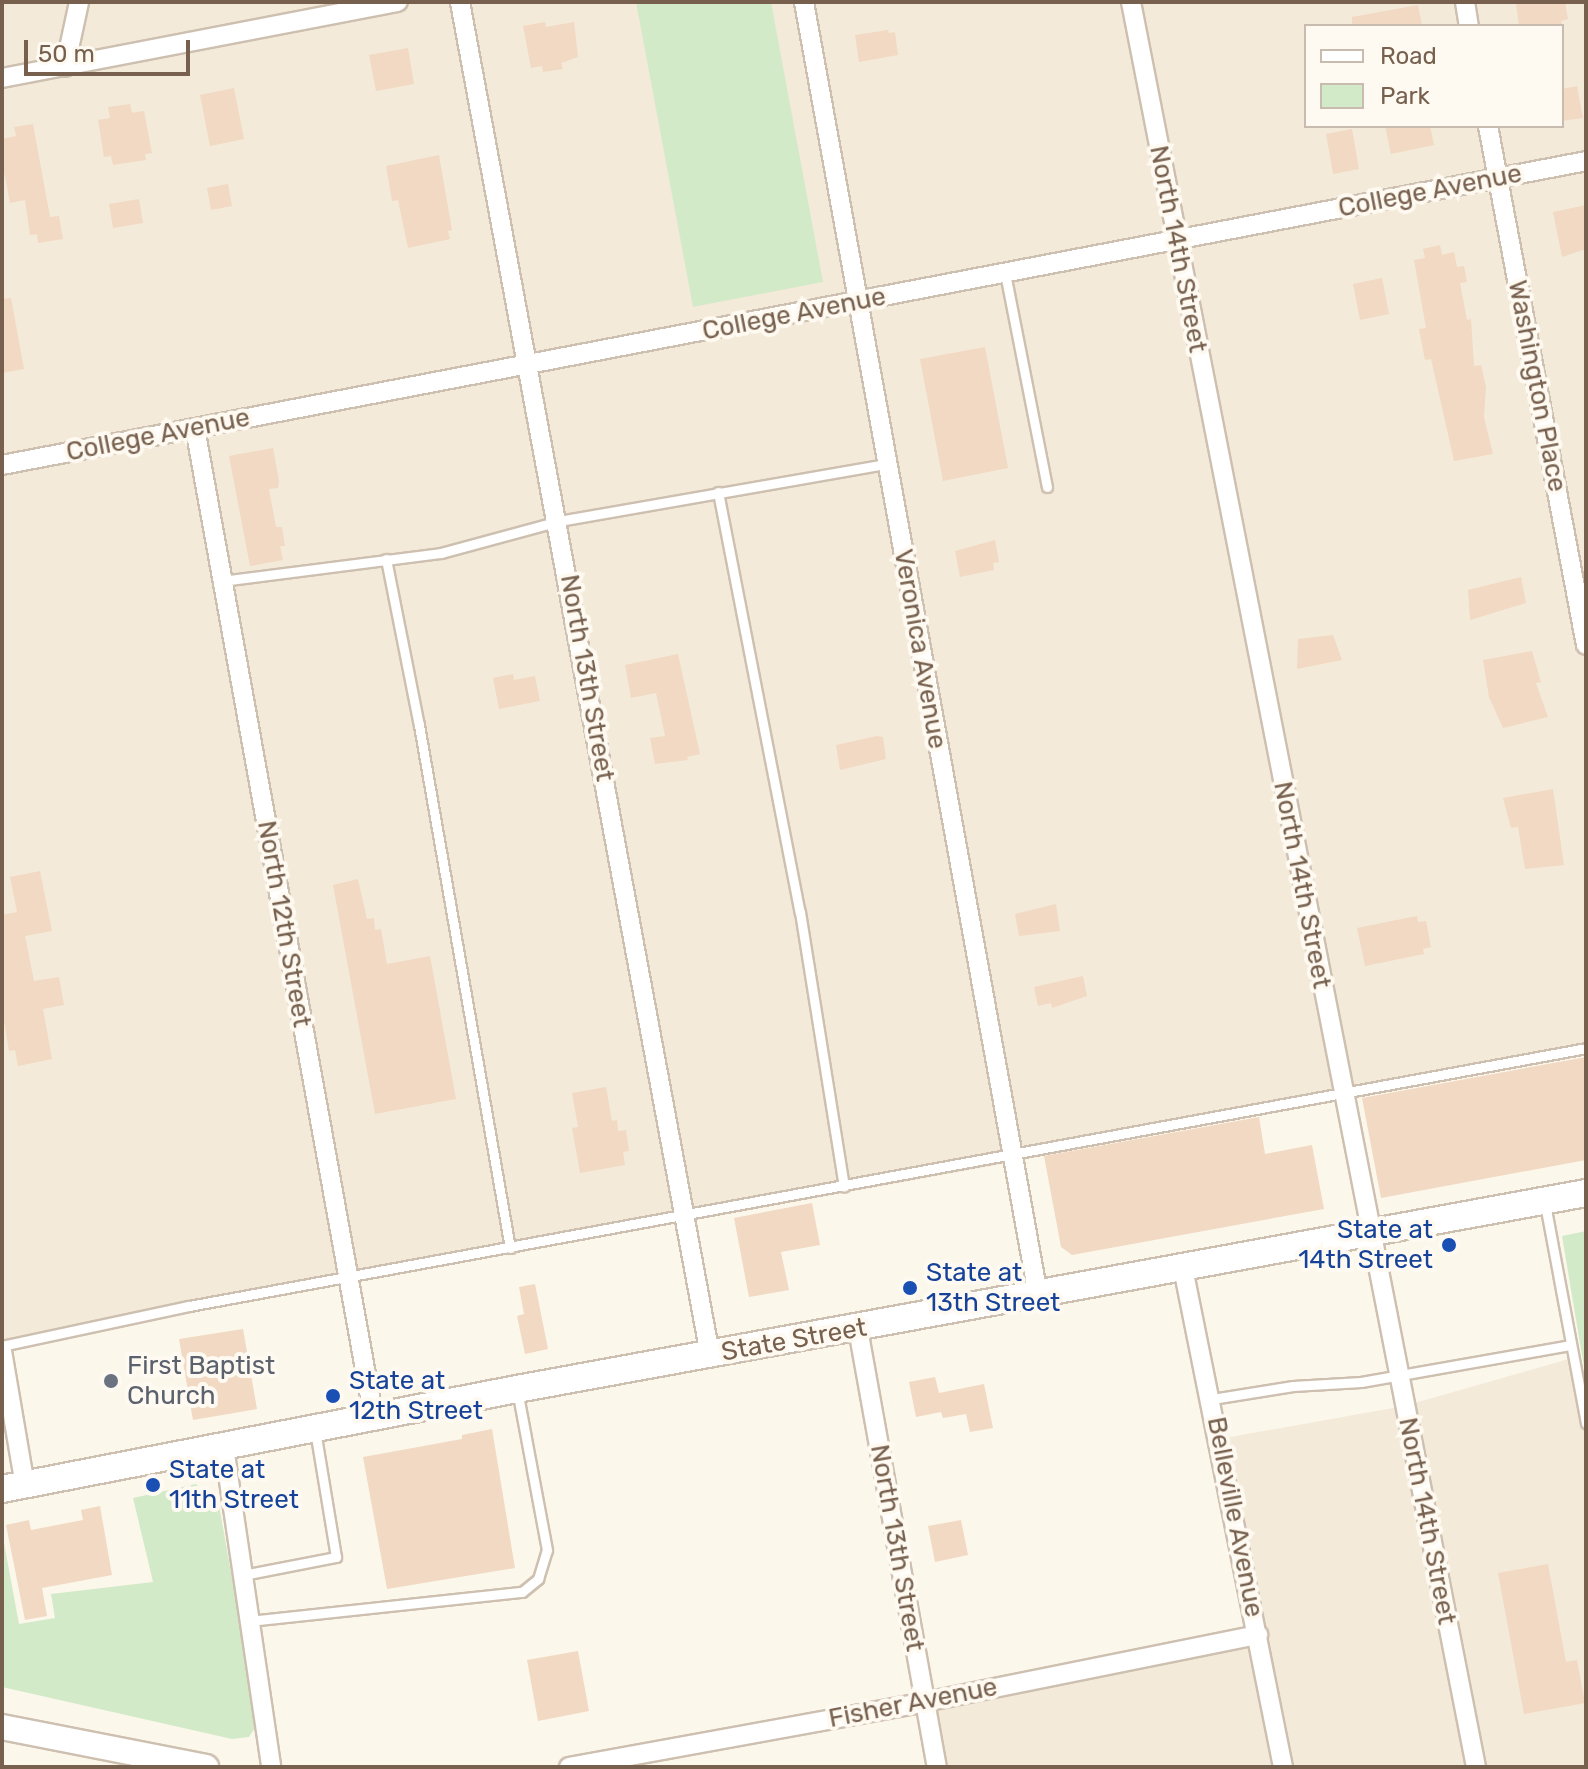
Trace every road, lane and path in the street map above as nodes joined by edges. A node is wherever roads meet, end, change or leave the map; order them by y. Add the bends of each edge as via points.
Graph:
1 (79, 2) edge
2 (398, 2) edge
3 (460, 2) edge
4 (804, 2) edge
5 (1131, 2) edge
6 (1465, 2) edge
7 (1469, 24) edge
8 (65, 67) junction
9 (2, 78) edge
10 (1488, 128) edge
11 (1586, 161) edge
12 (1498, 178) junction
13 (1175, 240) junction
14 (1005, 273) junction
15 (856, 303) junction
16 (529, 364) junction
17 (195, 428) junction
18 (886, 464) junction
19 (2, 465) edge
20 (1047, 487) dead end
21 (718, 492) junction
22 (559, 521) junction
23 (386, 559) junction
24 (222, 581) junction
25 (1586, 645) edge
26 (1586, 1048) edge
27 (1343, 1095) junction
28 (1012, 1155) junction
29 (844, 1186) junction
30 (1586, 1193) edge
31 (1545, 1201) junction
32 (684, 1216) junction
33 (1369, 1233) junction
34 (510, 1248) junction
35 (1183, 1268) junction
36 (348, 1279) junction
37 (1038, 1295) junction
38 (858, 1329) junction
39 (1570, 1345) junction
40 (2, 1348) edge
41 (710, 1355) junction
42 (1398, 1374) junction
43 (517, 1389) junction
44 (1212, 1399) junction
45 (374, 1419) junction
46 (1586, 1423) edge
47 (315, 1430) junction
48 (224, 1447) junction
49 (13, 1487) edge
50 (243, 1575) junction
51 (249, 1621) junction
52 (1258, 1635) junction
53 (925, 1702) junction
54 (2, 1727) edge
55 (206, 1767) edge
56 (271, 1767) edge
57 (569, 1767) edge
58 (937, 1767) edge
59 (1283, 1767) edge
60 (1476, 1767) edge

1 - 8 street
2 - 8 street
3 - 16 street, North 13th Street
4 - 15 street, Veronica Avenue
5 - 13 street, North 14th Street
6 - 7 street
8 - 9 street
10 - 12 street, Washington Place
11 - 12 street, College Avenue
12 - 13 street, College Avenue
12 - 25 street, Washington Place
13 - 14 street, College Avenue
13 - 27 street, North 14th Street
14 - 15 street, College Avenue
14 - 20 lane
15 - 16 street, College Avenue
15 - 18 street, Veronica Avenue
16 - 17 street, College Avenue
16 - 22 street, North 13th Street
17 - 19 street, College Avenue
17 - 24 street, North 12th Street
18 - 21 lane
18 - 28 street, Veronica Avenue
21 - 22 lane
21 - 29 lane via 800,912
22 - 23 lane via 469,547
22 - 32 street, North 13th Street
23 - 24 lane
23 - 34 lane
24 - 36 street, North 12th Street
26 - 27 lane
27 - 28 lane
27 - 33 street, North 14th Street
28 - 29 lane
28 - 37 street, Veronica Avenue
29 - 32 lane
30 - 31 main road, State Street
31 - 33 main road, State Street
31 - 39 lane
32 - 34 lane
32 - 41 street, North 13th Street
33 - 35 main road, State Street
33 - 42 street, North 14th Street
34 - 36 lane
35 - 37 main road, State Street
35 - 44 street, Belleville Avenue
36 - 40 lane via 115,1320
36 - 45 street, North 12th Street
37 - 38 main road, State Street
38 - 41 main road, State Street
38 - 53 street, North 13th Street
39 - 42 lane
39 - 46 lane
40 - 49 street
41 - 43 main road, State Street
42 - 44 lane
42 - 60 street, North 14th Street
43 - 45 main road, State Street
43 - 51 lane via 547,1550 538,1579 522,1592
44 - 52 street, Belleville Avenue
45 - 47 main road, State Street
47 - 48 main road, State Street
47 - 50 lane via 336,1557
48 - 49 main road, State Street
48 - 50 street
50 - 51 street
51 - 56 street
52 - 53 street, Fisher Avenue
52 - 59 street, Belleville Avenue
53 - 57 street, Fisher Avenue
53 - 58 street, North 13th Street
54 - 55 street

